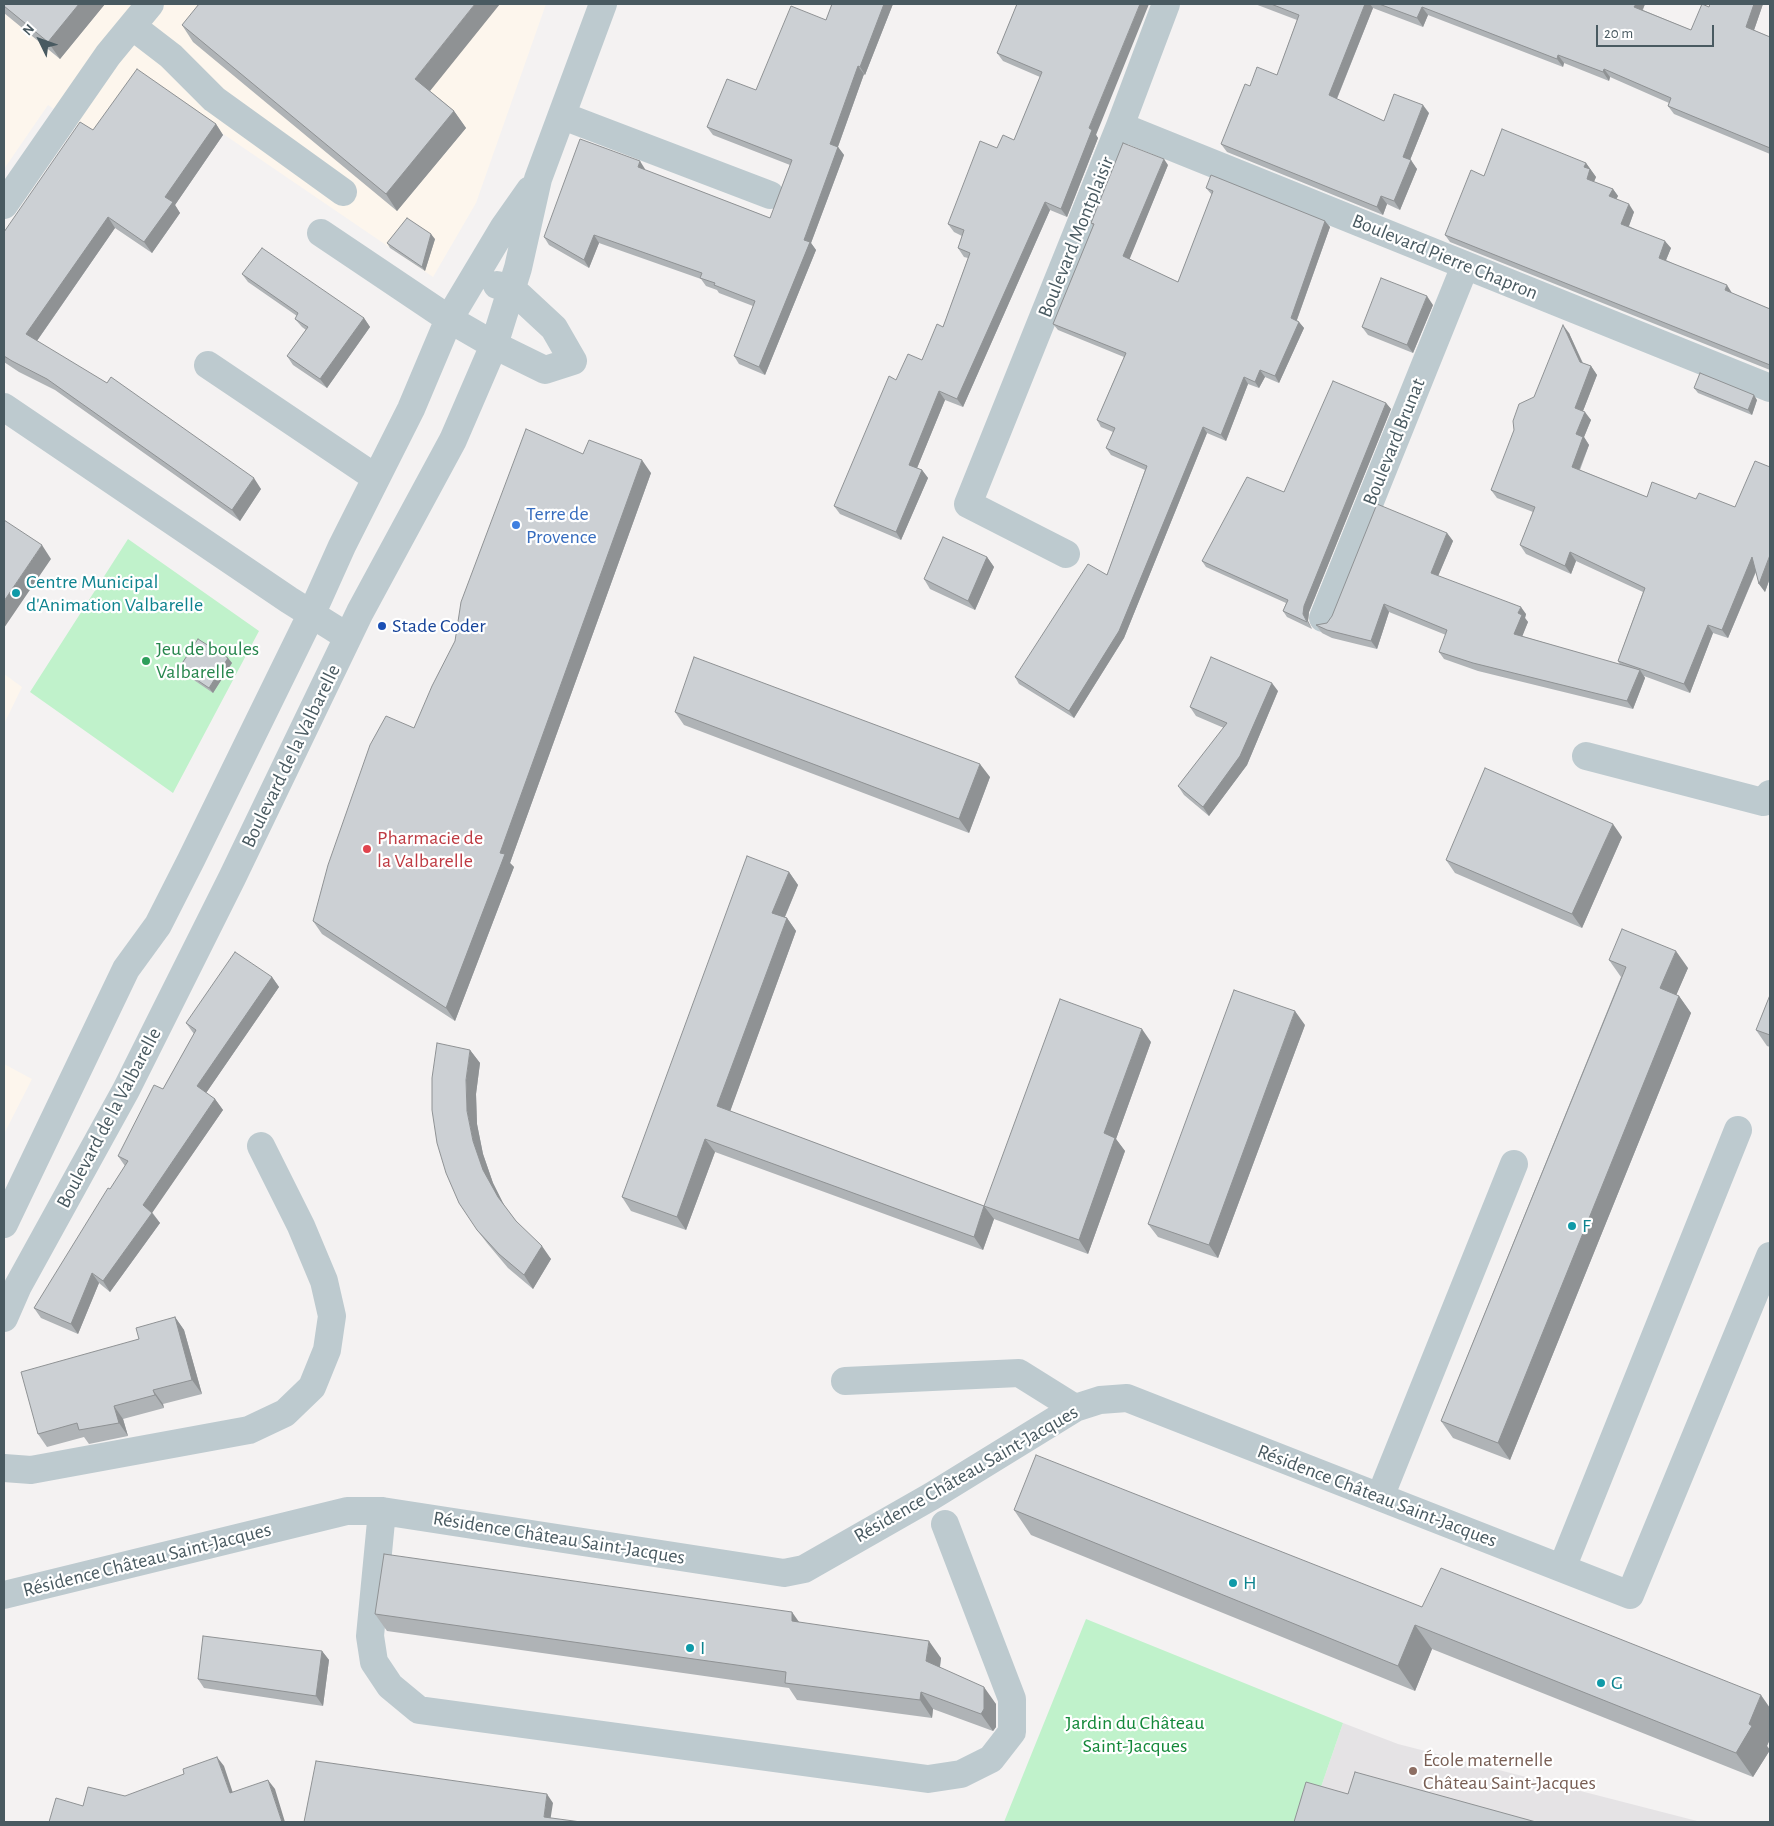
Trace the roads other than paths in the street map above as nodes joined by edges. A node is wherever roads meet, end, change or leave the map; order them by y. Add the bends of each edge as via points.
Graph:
1 (150, 4) edge
2 (603, 4) edge
3 (1166, 4) edge
4 (132, 26) junction
5 (562, 116) junction
6 (1120, 126) junction
7 (538, 179) junction
8 (344, 192) edge
9 (770, 195) dead end
10 (4, 205) edge
11 (322, 233) dead end
12 (1465, 266) junction
13 (474, 280) junction
14 (512, 289) junction
15 (449, 319) junction
16 (494, 345) junction
17 (208, 365) dead end
18 (1770, 388) edge
19 (4, 407) edge
20 (376, 478) junction
21 (1066, 554) dead end
22 (311, 615) junction
23 (1323, 618) dead end
24 (348, 637) junction
25 (1586, 756) dead end
26 (1770, 794) edge
27 (1738, 1130) dead end
28 (261, 1146) dead end
29 (1514, 1164) dead end
30 (4, 1224) edge
31 (1770, 1256) edge
32 (11, 1284) edge
33 (4, 1318) edge
34 (845, 1381) dead end
35 (1075, 1408) junction
36 (4, 1468) edge
37 (1380, 1497) junction
38 (382, 1511) junction
39 (945, 1524) dead end
40 (1562, 1568) junction
41 (5, 1594) edge

1 - 4 street
2 - 5 street, Boulevard de la Valbarelle
3 - 6 street, Boulevard Montplaisir
4 - 8 street via 171,56 214,99
4 - 10 street via 108,55
5 - 7 street, Boulevard de la Valbarelle
5 - 9 street
6 - 12 street, Boulevard Pierre Chapron
6 - 21 street, Boulevard Montplaisir via 968,504
7 - 13 street, Boulevard de la Valbarelle via 504,227
7 - 14 street, Boulevard de la Valbarelle
11 - 15 street
12 - 18 street, Boulevard Pierre Chapron
12 - 23 street, Boulevard Brunat
13 - 14 street
13 - 15 street, Boulevard de la Valbarelle
14 - 16 street, Boulevard de la Valbarelle
14 - 16 street via 554,328 573,360 545,370
15 - 16 street
15 - 20 street, Boulevard de la Valbarelle via 411,409
16 - 24 street, Boulevard de la Valbarelle via 453,440
17 - 20 street
19 - 22 street
20 - 22 street, Boulevard de la Valbarelle
22 - 24 street
22 - 30 street, Boulevard de la Valbarelle via 158,925 126,969
24 - 32 street, Boulevard de la Valbarelle via 126,1090
25 - 26 street via 1763,802
27 - 40 street
28 - 36 street via 324,1281 332,1316 327,1350 312,1387 285,1413 249,1430 31,1470
29 - 37 street
31 - 40 street, Résidence Château Saint-Jacques via 1630,1595
32 - 33 street, Boulevard de la Valbarelle
34 - 35 street via 1019,1373
35 - 37 street, Résidence Château Saint-Jacques via 1100,1400 1127,1398
35 - 38 street, Résidence Château Saint-Jacques via 813,1564 784,1572
37 - 40 street, Résidence Château Saint-Jacques
38 - 39 street via 370,1636 374,1662 390,1686 419,1710 928,1779 962,1774 991,1759 1012,1732 1012,1699
38 - 41 street, Résidence Château Saint-Jacques via 347,1512

